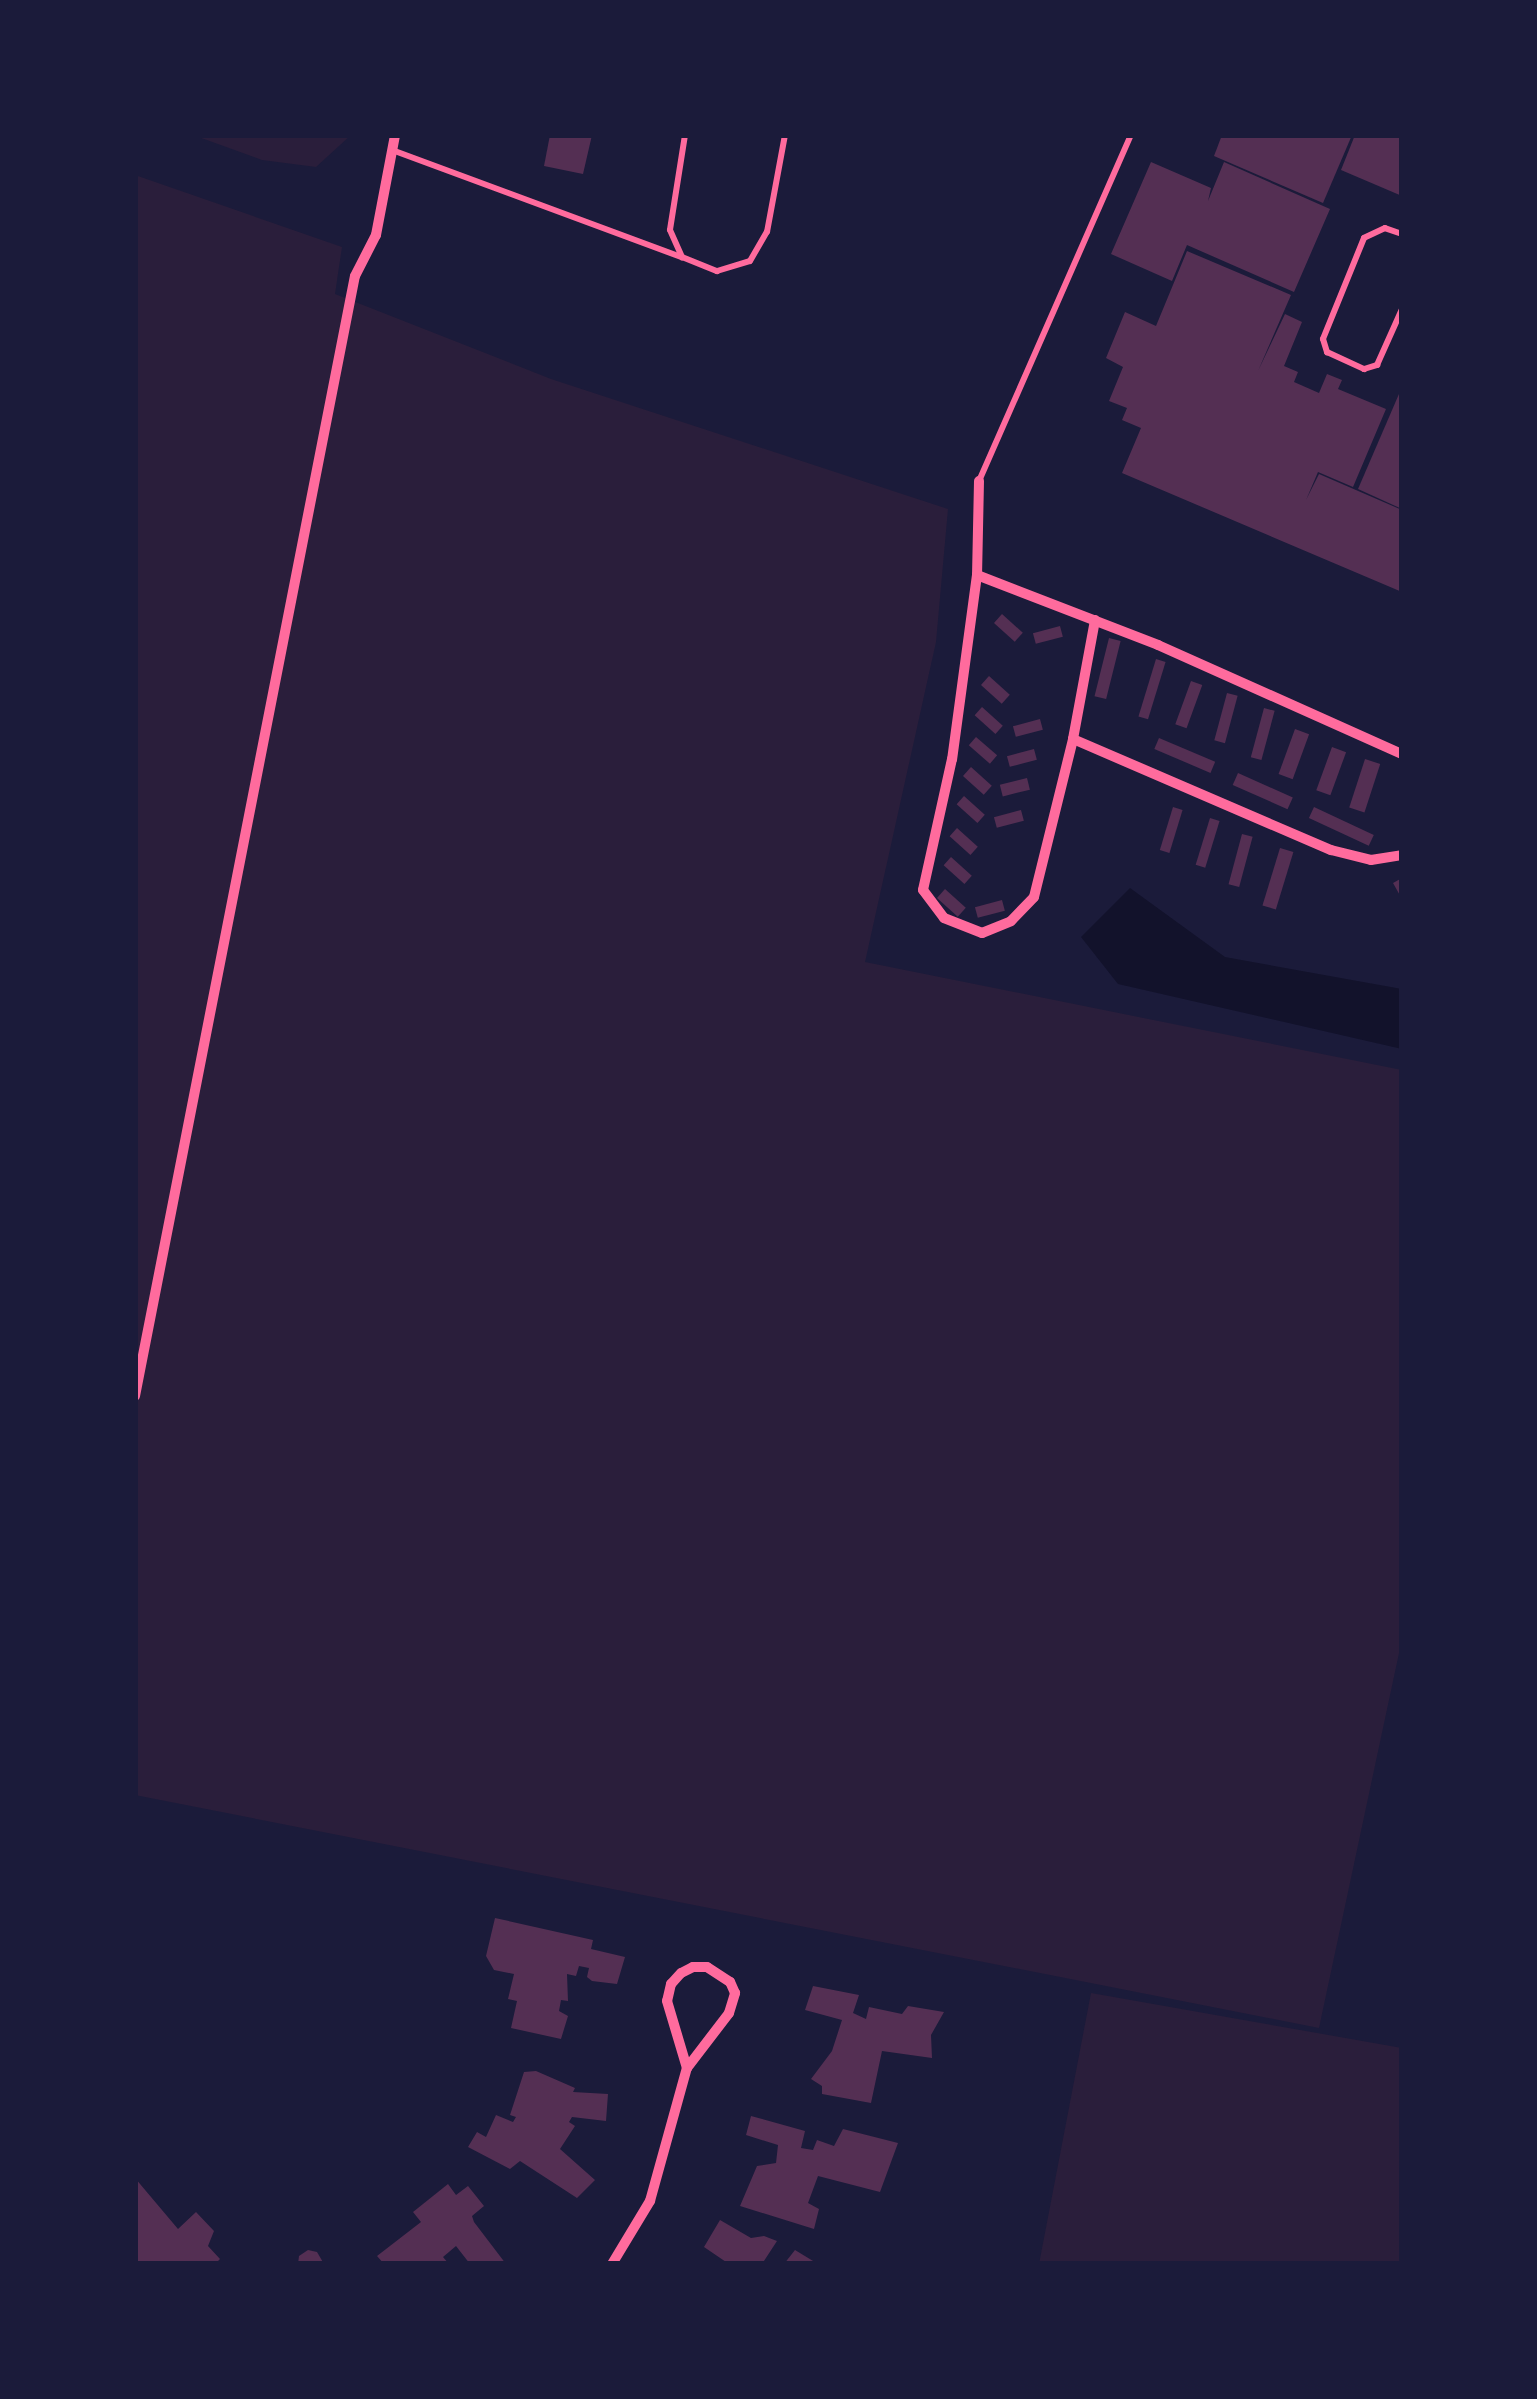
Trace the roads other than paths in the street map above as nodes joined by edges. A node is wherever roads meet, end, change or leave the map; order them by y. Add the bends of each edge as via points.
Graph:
1 (396, 135) edge
2 (685, 135) edge
3 (785, 135) edge
4 (1131, 135) edge
5 (392, 150) junction
6 (1402, 234) edge
7 (682, 257) junction
8 (1402, 308) edge
9 (979, 482) joint
10 (978, 575) junction
11 (1095, 620) junction
12 (1073, 739) junction
13 (1402, 754) edge
14 (1402, 855) edge
15 (135, 1396) edge
16 (688, 2068) junction
17 (612, 2264) edge

1 - 5 street
2 - 7 lane via 670,230
3 - 7 lane via 767,232 750,261 717,270
4 - 9 lane
5 - 7 lane
5 - 15 street via 376,235 355,276
6 - 8 lane via 1384,228 1364,238 1323,339 1328,352 1364,368 1377,365
9 - 10 street
10 - 11 street
10 - 12 street via 952,760 924,890 944,918 982,934 1011,921 1034,897
11 - 12 street
11 - 13 street
12 - 14 street via 1330,850 1371,860
16 - 16 street via 713,2040 735,1994 708,1967 681,1973 667,2002
16 - 17 street via 650,2201

